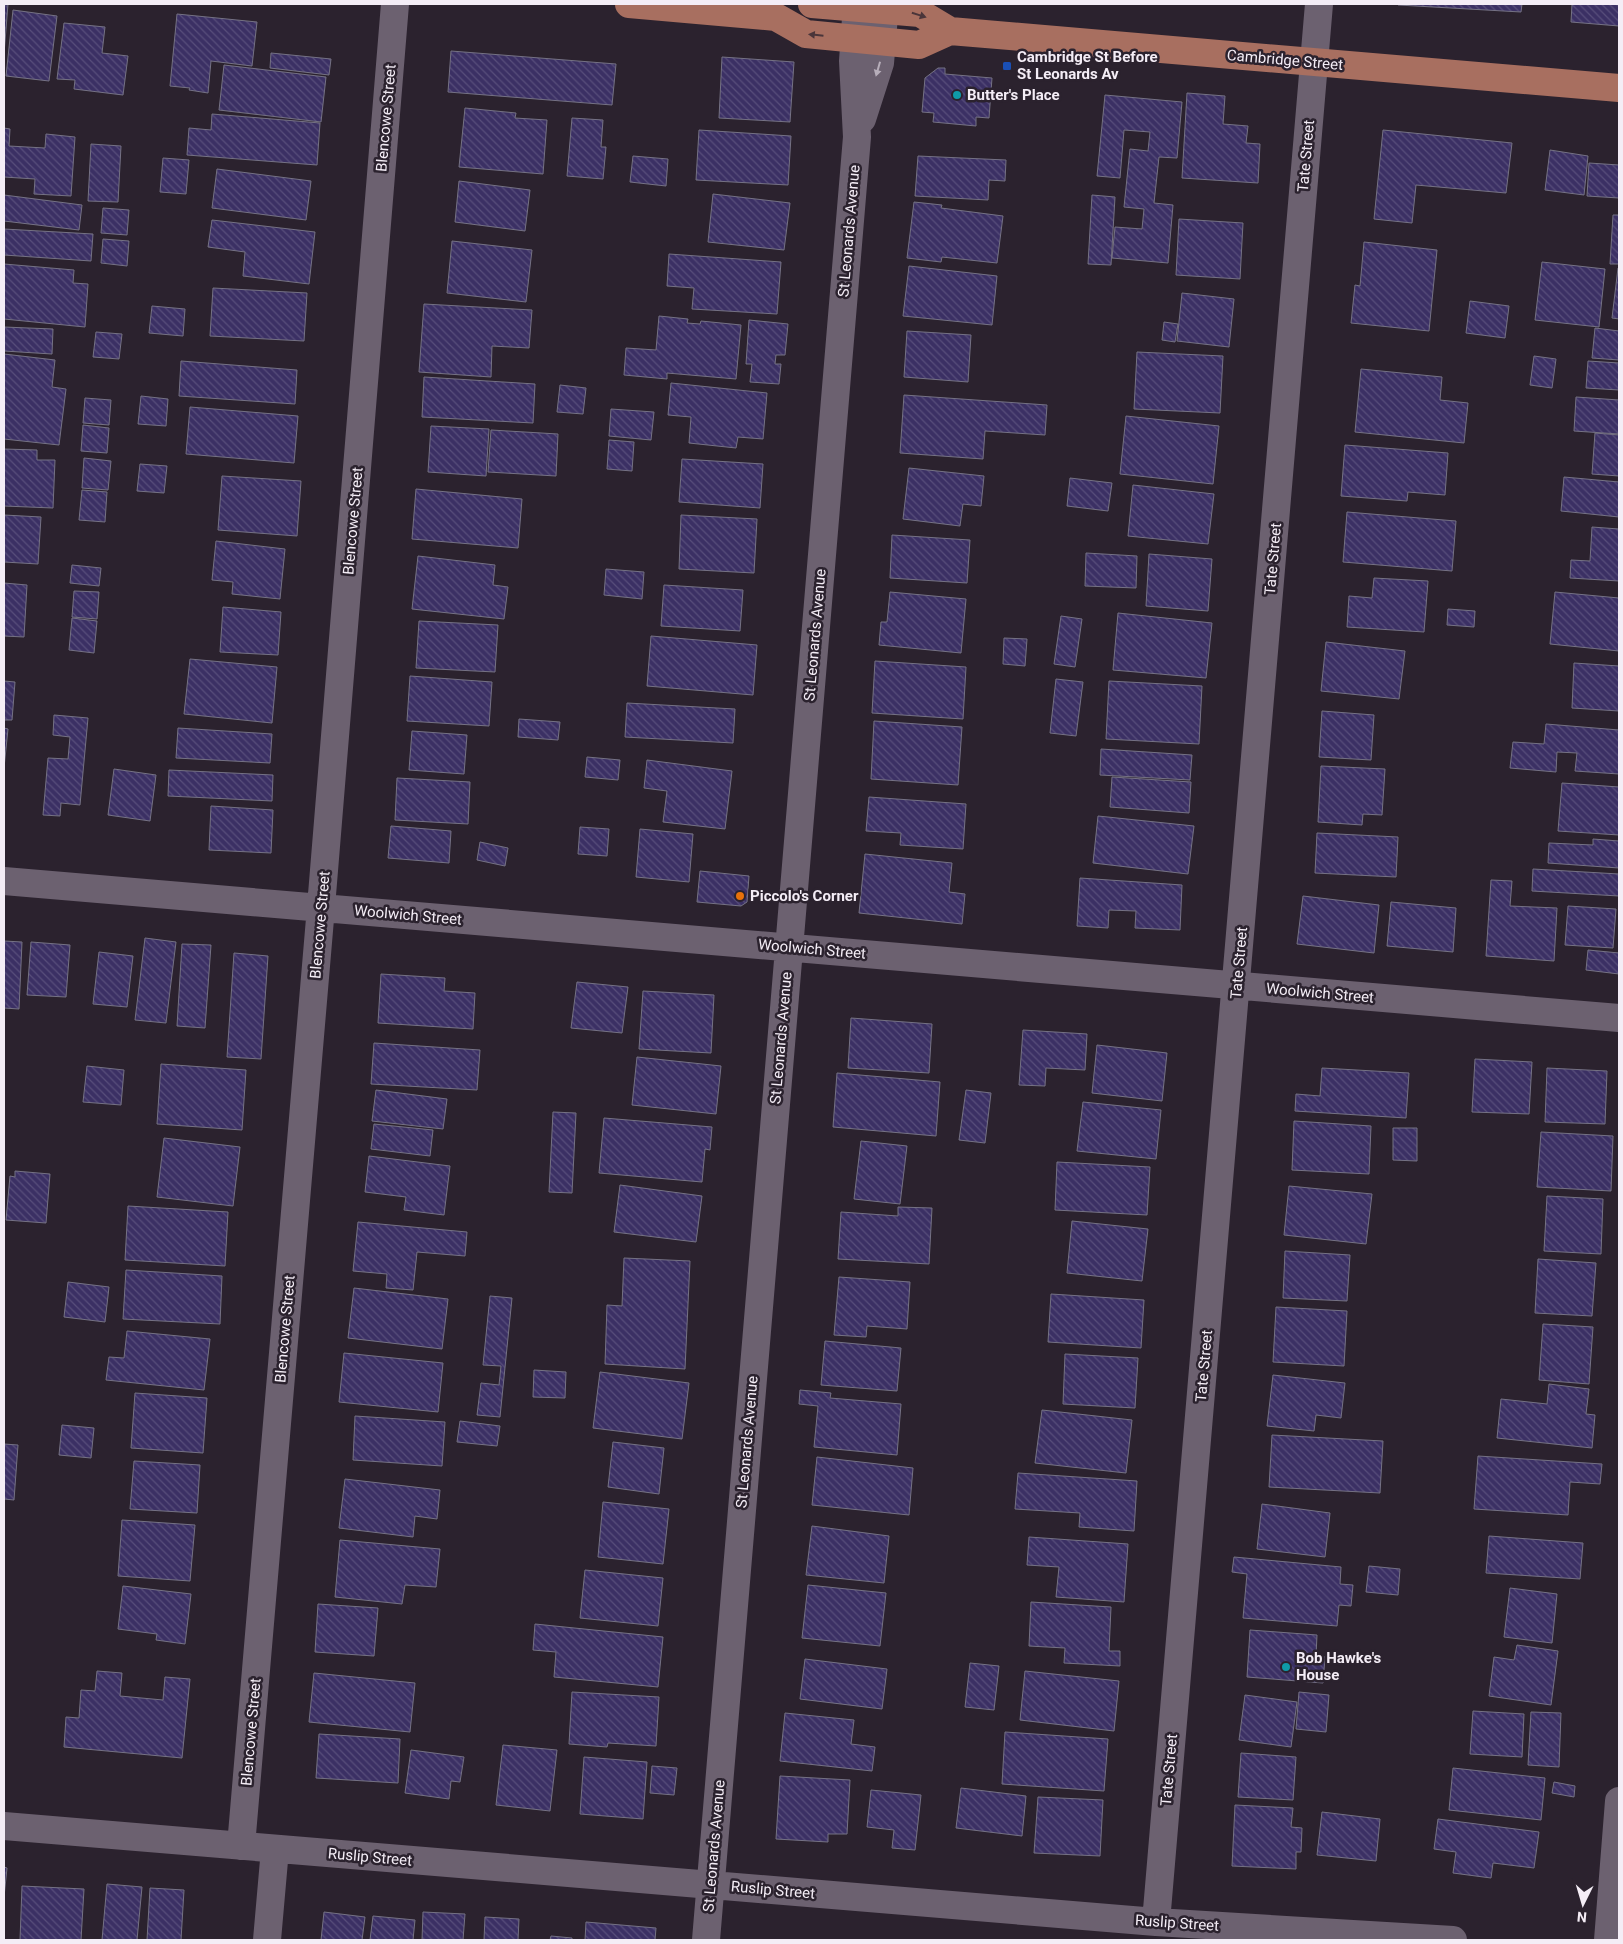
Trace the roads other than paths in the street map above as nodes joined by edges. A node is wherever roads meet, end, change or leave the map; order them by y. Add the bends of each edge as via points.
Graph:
1 (395, 4) edge
2 (629, 4) edge
3 (807, 4) edge
4 (812, 4) edge
5 (1319, 4) edge
6 (857, 6) edge
7 (884, 7) edge
8 (776, 17) junction
9 (950, 31) junction
10 (854, 39) junction
11 (882, 41) junction
12 (1314, 62) junction
13 (1619, 88) edge
14 (857, 137) junction
15 (4, 881) edge
16 (321, 907) junction
17 (788, 947) junction
18 (1237, 986) junction
19 (1619, 1018) edge
20 (1619, 1801) edge
21 (4, 1826) edge
22 (241, 1846) junction
23 (275, 1849) junction
24 (711, 1885) junction
25 (1156, 1922) junction
26 (267, 1940) edge
27 (706, 1940) edge
28 (1453, 1940) edge
29 (1608, 1940) edge

1 - 16 street, Blencowe Street
2 - 8 main road, Cambridge Street
3 - 8 main road, Cambridge Street
4 - 6 main road, Cambridge Street
5 - 12 street, Tate Street
6 - 7 main road, Cambridge Street
6 - 10 street, St Leonards Avenue
7 -> 9 main road, Cambridge Street via 920,13
7 - 11 street, St Leonards Avenue
10 -> 8 main road, Cambridge Street via 806,34
9 - 11 main road, Cambridge Street via 919,44
9 - 12 main road, Cambridge Street
10 - 11 main road, Cambridge Street
10 - 14 street, St Leonards Avenue via 852,61
11 -> 14 street, St Leonards Avenue via 880,63
12 - 13 main road, Cambridge Street
12 - 18 street, Tate Street
14 - 17 street, St Leonards Avenue
15 - 16 street, Woolwich Street
16 - 17 street, Woolwich Street
16 - 22 street, Blencowe Street
17 - 18 street, Woolwich Street
17 - 24 street, St Leonards Avenue
18 - 19 street, Woolwich Street
18 - 25 street, Tate Street
20 - 29 street
21 - 22 street, Ruslip Street
22 - 23 street, Ruslip Street
23 - 24 street, Ruslip Street
23 - 26 street
24 - 25 street, Ruslip Street
24 - 27 street, St Leonards Avenue
25 - 28 street, Ruslip Street

